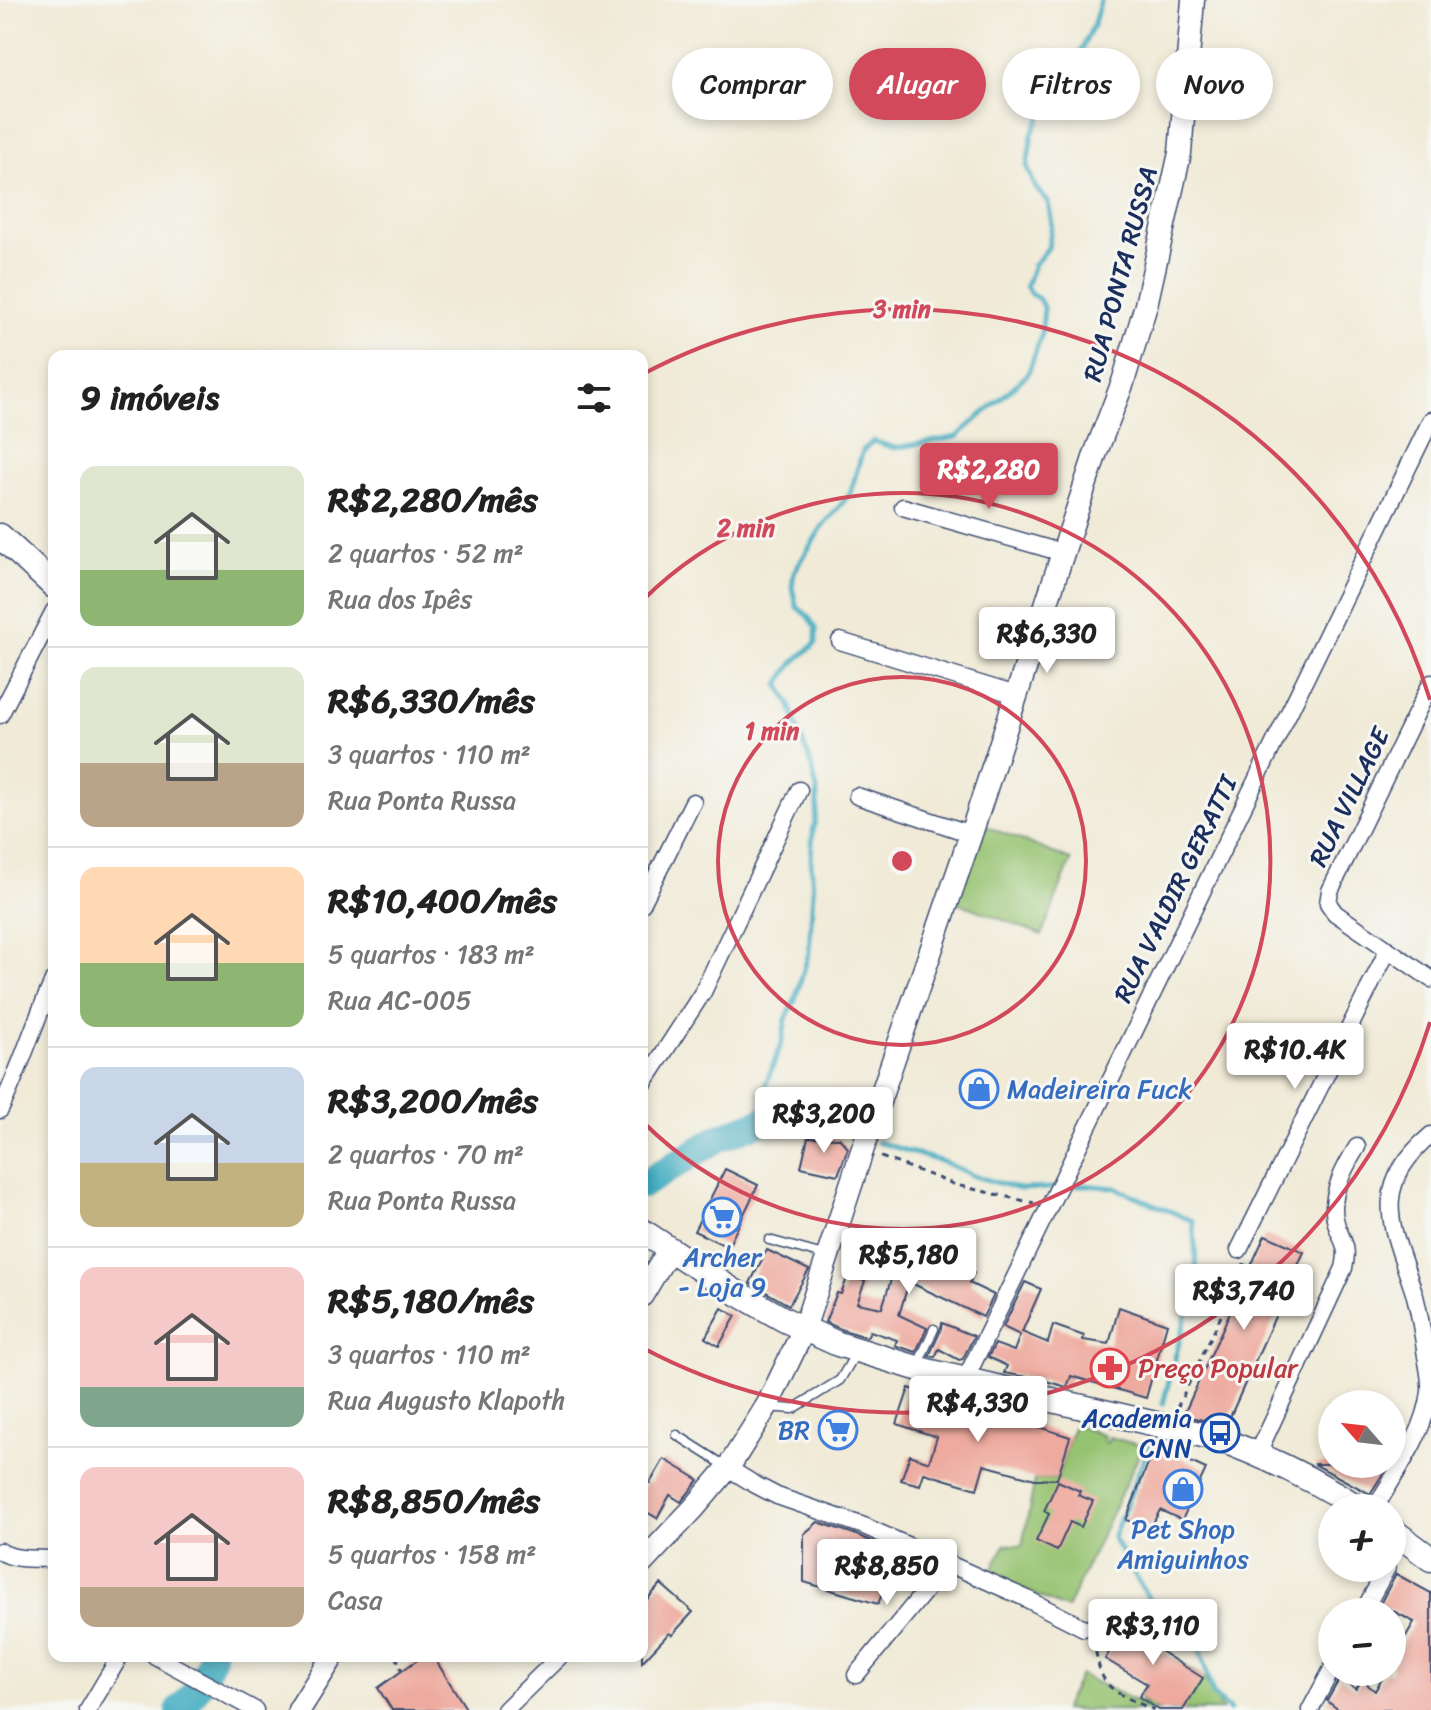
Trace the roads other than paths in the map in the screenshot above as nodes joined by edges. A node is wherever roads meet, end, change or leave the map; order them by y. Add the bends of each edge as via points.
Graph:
1 (1193, 0) edge
2 (1431, 420) edge
3 (903, 507) dead end
4 (0, 536) edge
5 (1063, 553) junction
6 (48, 580) edge
7 (48, 623) edge
8 (840, 641) dead end
9 (1431, 683) edge
10 (1016, 695) junction
11 (0, 715) edge
12 (799, 790) dead end
13 (857, 796) dead end
14 (693, 802) dead end
15 (971, 834) junction
16 (648, 892) edge
17 (1388, 950) junction
18 (1431, 979) edge
19 (48, 992) edge
20 (648, 1077) edge
21 (0, 1110) edge
22 (1427, 1141) edge
23 (1357, 1147) dead end
24 (648, 1235) edge
25 (769, 1240) dead end
26 (669, 1250) junction
27 (1239, 1250) road end
28 (828, 1256) junction
29 (648, 1285) edge
30 (804, 1329) junction
31 (934, 1329) dead end
32 (857, 1351) junction
33 (916, 1368) junction
34 (965, 1380) junction
35 (767, 1407) junction
36 (677, 1435) dead end
37 (1258, 1453) junction
38 (728, 1468) junction
39 (1337, 1494) edge
40 (1383, 1494) edge
41 (1406, 1543) edge
42 (0, 1551) edge
43 (648, 1557) edge
44 (48, 1559) edge
45 (1431, 1559) edge
46 (948, 1563) junction
47 (1084, 1628) road end
48 (116, 1662) edge
49 (166, 1662) edge
50 (329, 1662) edge
51 (554, 1662) edge
52 (856, 1675) dead end
53 (1323, 1686) edge
54 (88, 1710) edge
55 (255, 1710) edge
56 (300, 1710) edge
57 (505, 1710) edge
58 (1310, 1710) edge

1 - 5 street, RUA PONTA RUSSA via 1180,153 1146,305
2 - 34 street, RUA VALDIR GERATTI
3 - 5 street
4 - 6 main road
5 - 10 street, RUA PONTA RUSSA
7 - 11 street
8 - 10 street
9 - 17 street, RUA VILLAGE via 1328,903
10 - 15 street, RUA PONTA RUSSA
12 - 20 street via 703,992
13 - 15 street
14 - 16 street
15 - 28 street, RUA PONTA RUSSA
17 - 18 street, RUA VILLAGE
17 - 27 street
19 - 21 street
22 - 40 street via 1400,1173 1390,1218 1416,1300 1431,1389 1420,1426
23 - 37 street via 1335,1198 1336,1223 1346,1245 1344,1268
24 - 26 main road
25 - 28 lane
26 - 29 street
26 - 30 main road
28 - 30 street, RUA PONTA RUSSA
30 - 32 main road
30 - 35 street, RUA PONTA RUSSA
31 - 33 lane
32 - 33 main road
32 - 35 lane via 840,1380 793,1409
33 - 34 main road
34 - 37 main road via 1216,1438
35 - 38 street, RUA PONTA RUSSA
36 - 38 lane
37 - 39 main road
38 - 43 street, RUA PONTA RUSSA
38 - 46 street via 777,1496
41 - 45 main road
42 - 44 street
46 - 47 street
46 - 52 street
48 - 54 street
49 - 55 street
50 - 56 street
51 - 57 street
53 - 58 street

